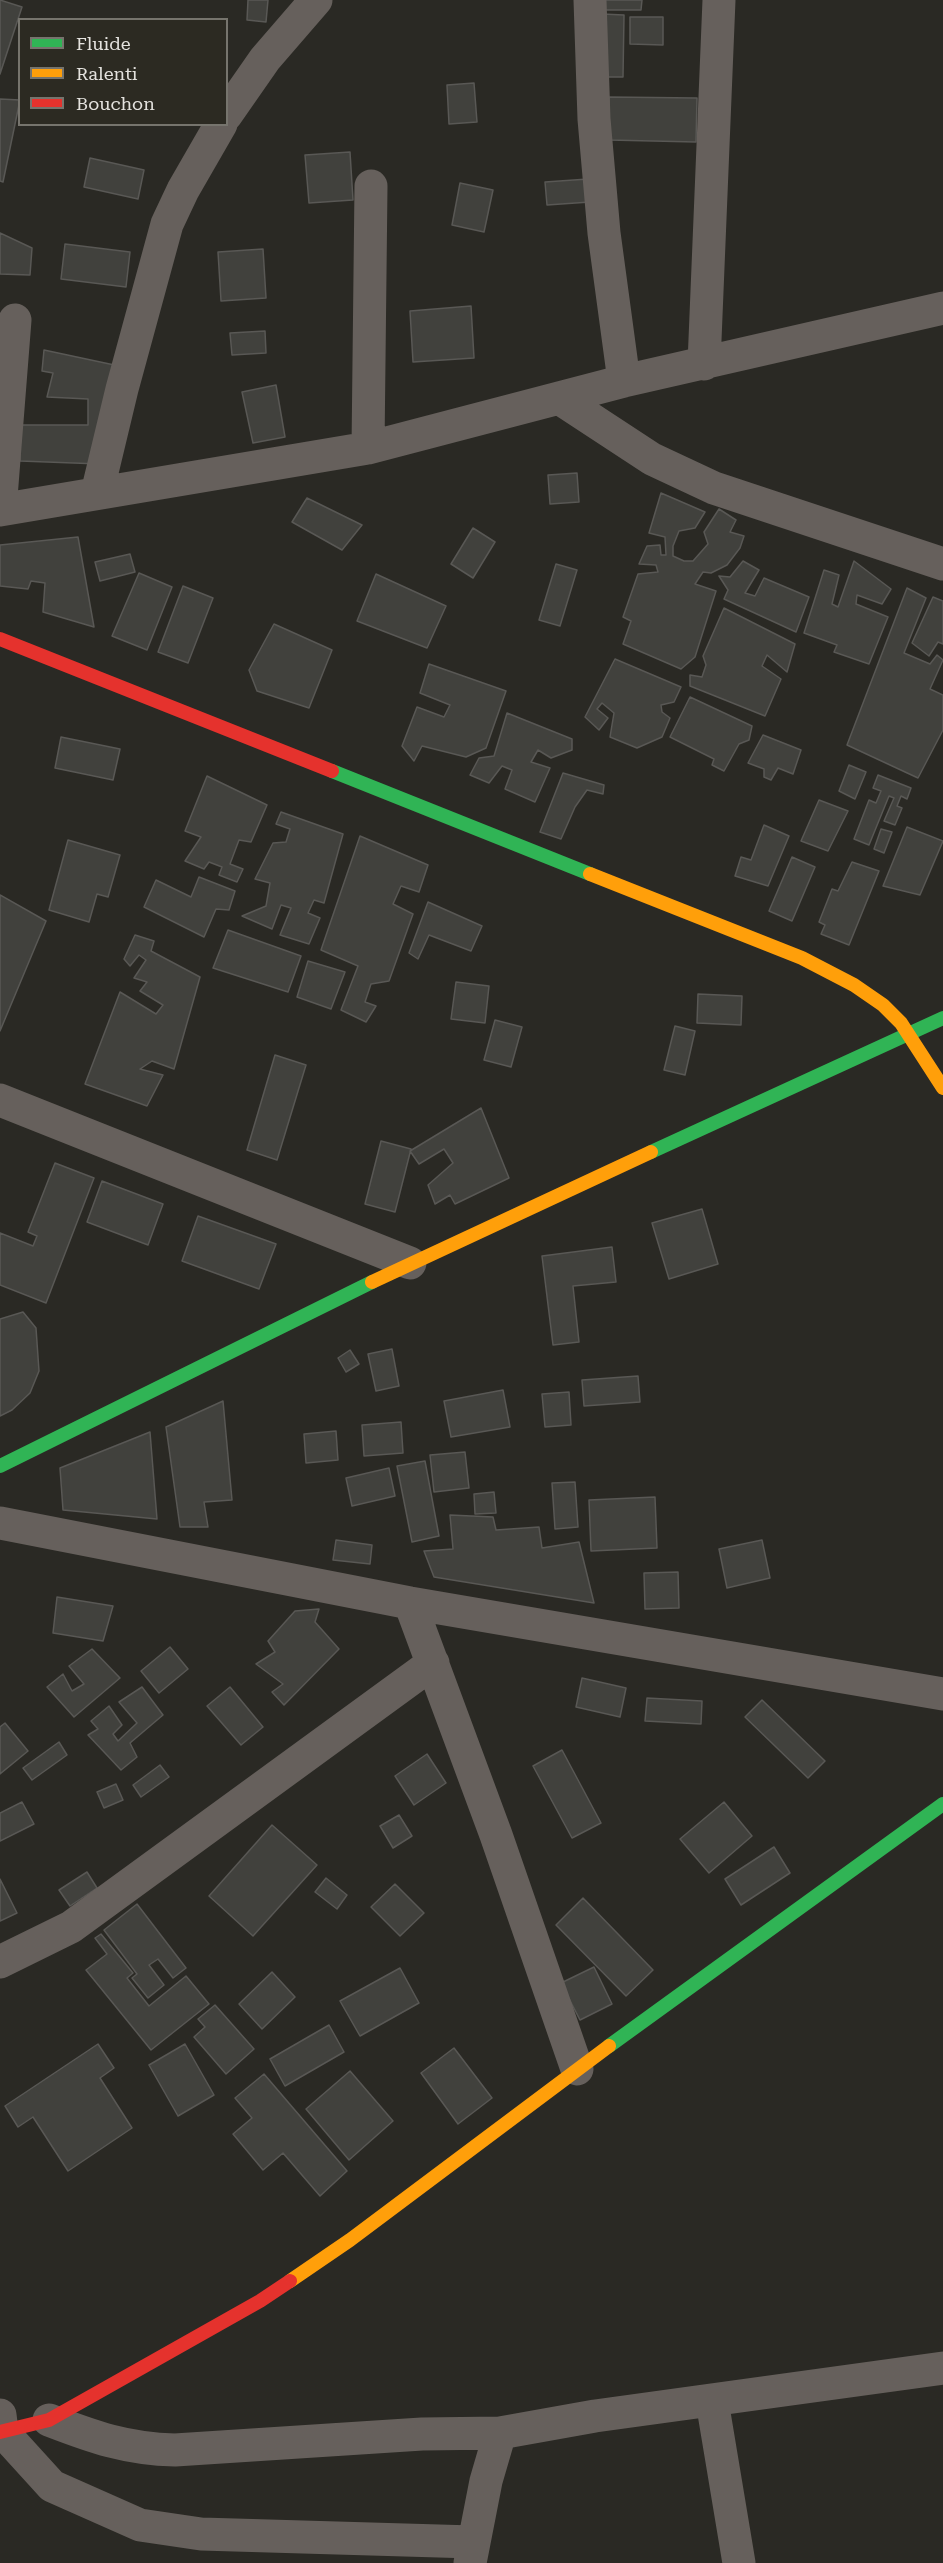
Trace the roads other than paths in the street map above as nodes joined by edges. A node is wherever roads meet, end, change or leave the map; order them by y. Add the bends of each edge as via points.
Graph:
1 (316, 0) edge
2 (590, 0) edge
3 (719, 0) edge
4 (228, 112) edge
5 (220, 126) edge
6 (370, 186) dead end
7 (943, 308) edge
8 (15, 320) dead end
9 (704, 364) junction
10 (624, 381) junction
11 (559, 398) junction
12 (368, 448) junction
13 (98, 493) junction
14 (0, 510) edge
15 (943, 564) edge
16 (0, 639) edge
17 (943, 1018) edge
18 (910, 1035) junction
19 (943, 1088) edge
20 (0, 1100) edge
21 (410, 1263) junction
22 (0, 1466) edge
23 (0, 1522) edge
24 (410, 1603) junction
25 (432, 1663) junction
26 (943, 1694) edge
27 (943, 1804) edge
28 (0, 1962) edge
29 (577, 2069) junction
30 (943, 2368) edge
31 (712, 2401) junction
32 (49, 2420) junction
33 (1, 2426) edge
34 (500, 2433) junction
35 (472, 2553) edge
36 (739, 2563) edge

1 - 4 street via 265,59
2 - 10 street via 603,221
3 - 9 street
5 - 13 street via 167,224
6 - 12 street
7 - 9 street
8 - 14 street
9 - 10 street
10 - 11 street
11 - 12 street
11 - 15 street via 652,459 714,488
12 - 13 street
13 - 14 street
16 - 18 street via 802,958 843,977 884,1005
17 - 18 street
18 - 19 street
18 - 21 street
20 - 21 street
21 - 22 street
23 - 24 street
24 - 25 street
24 - 26 street
25 - 28 street via 71,1927
25 - 29 street
27 - 29 street
29 - 32 street via 350,2240 260,2301
30 - 31 street
31 - 34 street
31 - 36 street
32 - 33 street
32 - 34 street via 109,2442 142,2449
33 - 35 street via 52,2486 140,2525 201,2534
34 - 35 street

